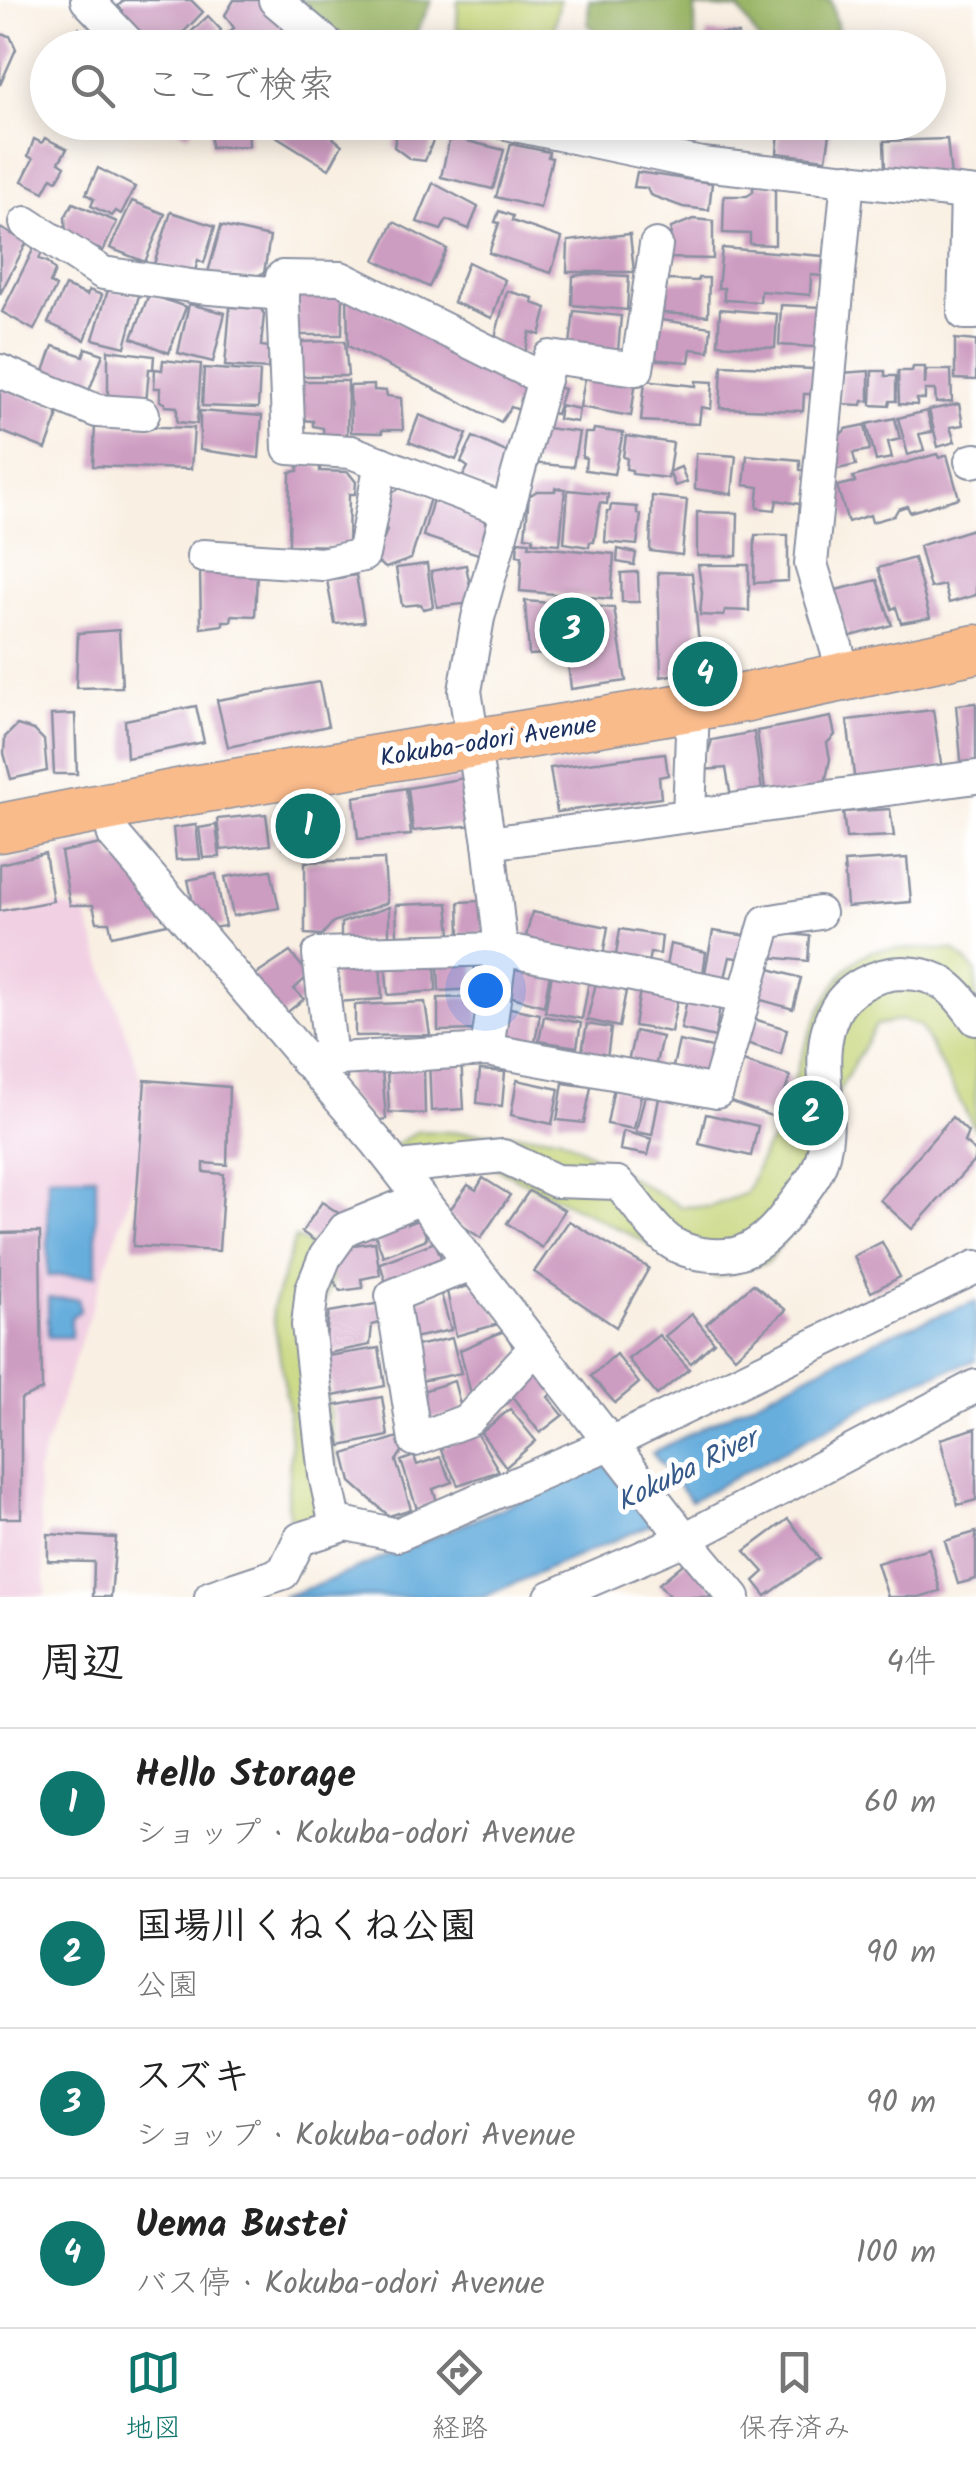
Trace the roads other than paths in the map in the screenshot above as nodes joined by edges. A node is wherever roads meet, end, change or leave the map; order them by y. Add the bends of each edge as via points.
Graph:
1 (86, 0) edge
2 (275, 0) edge
3 (115, 30) edge
4 (311, 30) edge
5 (587, 140) edge
6 (848, 179) junction
7 (972, 194) edge
8 (26, 223) dead end
9 (656, 245) dead end
10 (283, 294) junction
11 (976, 313) edge
12 (0, 371) edge
13 (544, 379) junction
14 (144, 414) dead end
15 (381, 464) junction
16 (507, 511) junction
17 (203, 556) dead end
18 (976, 649) edge
19 (846, 676) junction
20 (693, 706) junction
21 (474, 742) junction
22 (976, 777) edge
23 (106, 806) junction
24 (688, 816) junction
25 (0, 828) edge
26 (489, 842) junction
27 (819, 913) dead end
28 (500, 949) junction
29 (744, 997) junction
30 (976, 1020) edge
31 (487, 1050) junction
32 (318, 1060) junction
33 (409, 1166) dead end
34 (410, 1203) dead end
35 (471, 1264) junction
36 (976, 1267) edge
37 (536, 1346) junction
38 (976, 1386) edge
39 (614, 1447) junction
40 (334, 1521) dead end
41 (681, 1533) junction
42 (211, 1597) edge
43 (551, 1597) edge
44 (734, 1597) edge

1 - 3 street
2 - 4 street
5 - 6 street via 702,164
6 - 7 street
6 - 19 street via 811,564
7 - 11 street via 964,313
8 - 10 street via 103,273
9 - 13 street via 637,368 550,357
10 - 13 street via 282,277 340,278
10 - 15 street via 289,448 350,452
12 - 14 street via 97,411
13 - 16 street
15 - 16 street
15 - 17 street via 363,555 322,564
16 - 21 street via 465,691
18 - 19 highway, Kokuba-odori Avenue
19 - 20 highway, Kokuba-odori Avenue
20 - 21 highway, Kokuba-odori Avenue
20 - 24 street
21 - 23 highway, Kokuba-odori Avenue
21 - 26 street
22 - 24 street
23 - 25 highway, Kokuba-odori Avenue
23 - 32 street via 114,834
24 - 26 street
26 - 28 street
27 - 29 street via 766,922
28 - 29 street
28 - 31 street
28 - 32 street via 320,954
29 - 31 street via 717,1092
30 - 33 street via 957,993 929,974 890,973 863,982 836,1008 824,1038 826,1138 818,1170 771,1235 737,1255 699,1256 662,1236 617,1183 556,1181 504,1156
31 - 32 street
32 - 35 street
34 - 40 street via 344,1229 312,1289 308,1325
35 - 37 street
35 - 37 street via 392,1296 416,1440 468,1420
36 - 39 street
37 - 39 street
38 - 41 street
39 - 41 street
39 - 42 street via 397,1534 347,1524 300,1540 283,1573
41 - 43 street
41 - 44 street

